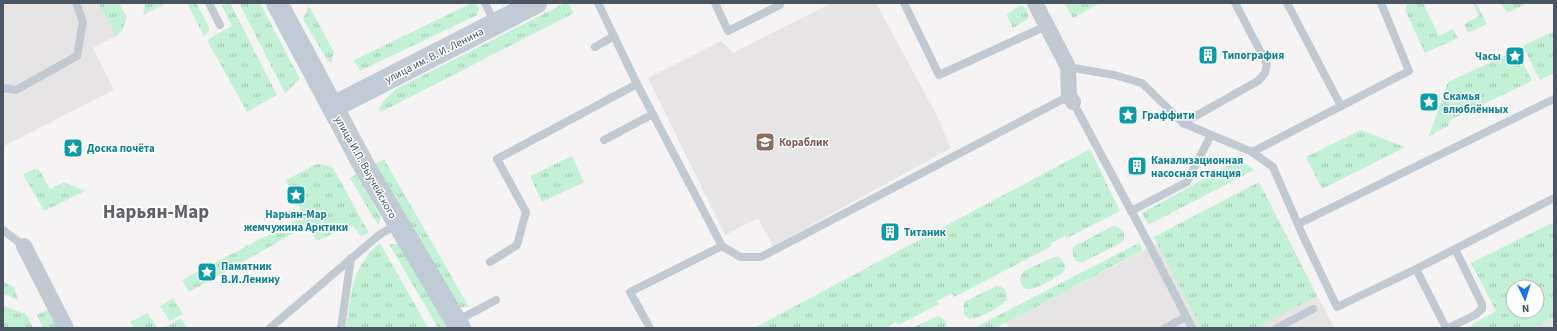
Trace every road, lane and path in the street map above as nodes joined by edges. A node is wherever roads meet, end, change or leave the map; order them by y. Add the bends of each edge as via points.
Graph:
1 (76, 3) edge
2 (209, 3) edge
3 (277, 3) edge
4 (485, 3) edge
5 (536, 3) edge
6 (598, 3) edge
7 (715, 3) edge
8 (780, 3) edge
9 (904, 3) edge
10 (1036, 3) edge
11 (1235, 3) edge
12 (1287, 3) edge
13 (1381, 3) edge
14 (495, 24) junction
15 (220, 25) dead end
16 (1046, 26) junction
17 (614, 36) junction
18 (595, 47) dead end
19 (1068, 67) junction
20 (637, 84) junction
21 (3, 88) edge
22 (1071, 99) junction
23 (1554, 99) edge
24 (1341, 106) junction
25 (333, 107) junction
26 (653, 114) junction
27 (1183, 123) junction
28 (1212, 135) junction
29 (604, 140) dead end
30 (1252, 152) junction
31 (1554, 198) edge
32 (1131, 211) junction
33 (398, 223) junction
34 (1298, 224) junction
35 (3, 230) edge
36 (24, 246) joint
37 (722, 246) junction
38 (1455, 249) junction
39 (351, 258) junction
40 (490, 262) dead end
41 (1416, 269) junction
42 (496, 300) dead end
43 (1314, 309) dead end
44 (1186, 317) junction
45 (458, 325) edge
46 (66, 328) edge
47 (270, 328) edge
48 (341, 328) edge
49 (650, 328) edge
50 (1165, 328) edge
51 (1192, 328) edge
52 (1277, 328) edge
53 (1447, 328) edge

1 - 21 lane via 83,22 78,56 16,90
2 - 15 lane
3 - 25 main road, улица И.П. Выучейского
4 - 14 lane
5 - 14 main road, улица им. В. И. Ленина
6 - 17 lane
7 - 8 lane via 728,31 780,6
9 - 16 lane via 939,75
10 - 16 street
11 - 27 lane via 1267,64 1265,73 1258,81
12 - 24 lane
13 - 24 lane via 1409,70
14 - 25 main road, улица им. В. И. Ленина
16 - 19 street
17 - 18 lane
17 - 20 lane
19 - 22 street
19 - 27 lane via 1142,83
20 - 26 lane
20 - 40 lane via 497,159 526,212 517,245
22 - 32 lane
22 - 37 lane via 760,257 740,257
23 - 34 lane
24 - 30 lane
25 - 33 main road, улица И.П. Выучейского
26 - 29 lane
26 - 37 lane
27 - 28 lane
28 - 30 lane
28 - 32 lane via 1187,182
30 - 34 lane via 1273,167
31 - 38 lane
32 - 44 lane
33 - 39 lane
33 - 45 main road, улица И.П. Выучейского
34 - 41 lane via 1337,307
35 - 36 lane
36 - 46 street
37 - 49 lane via 630,292
38 - 41 lane
38 - 53 lane via 1482,304 1482,309
39 - 47 lane
39 - 48 lane
41 - 53 lane
42 - 45 lane
43 - 52 lane
44 - 50 lane
44 - 51 lane

